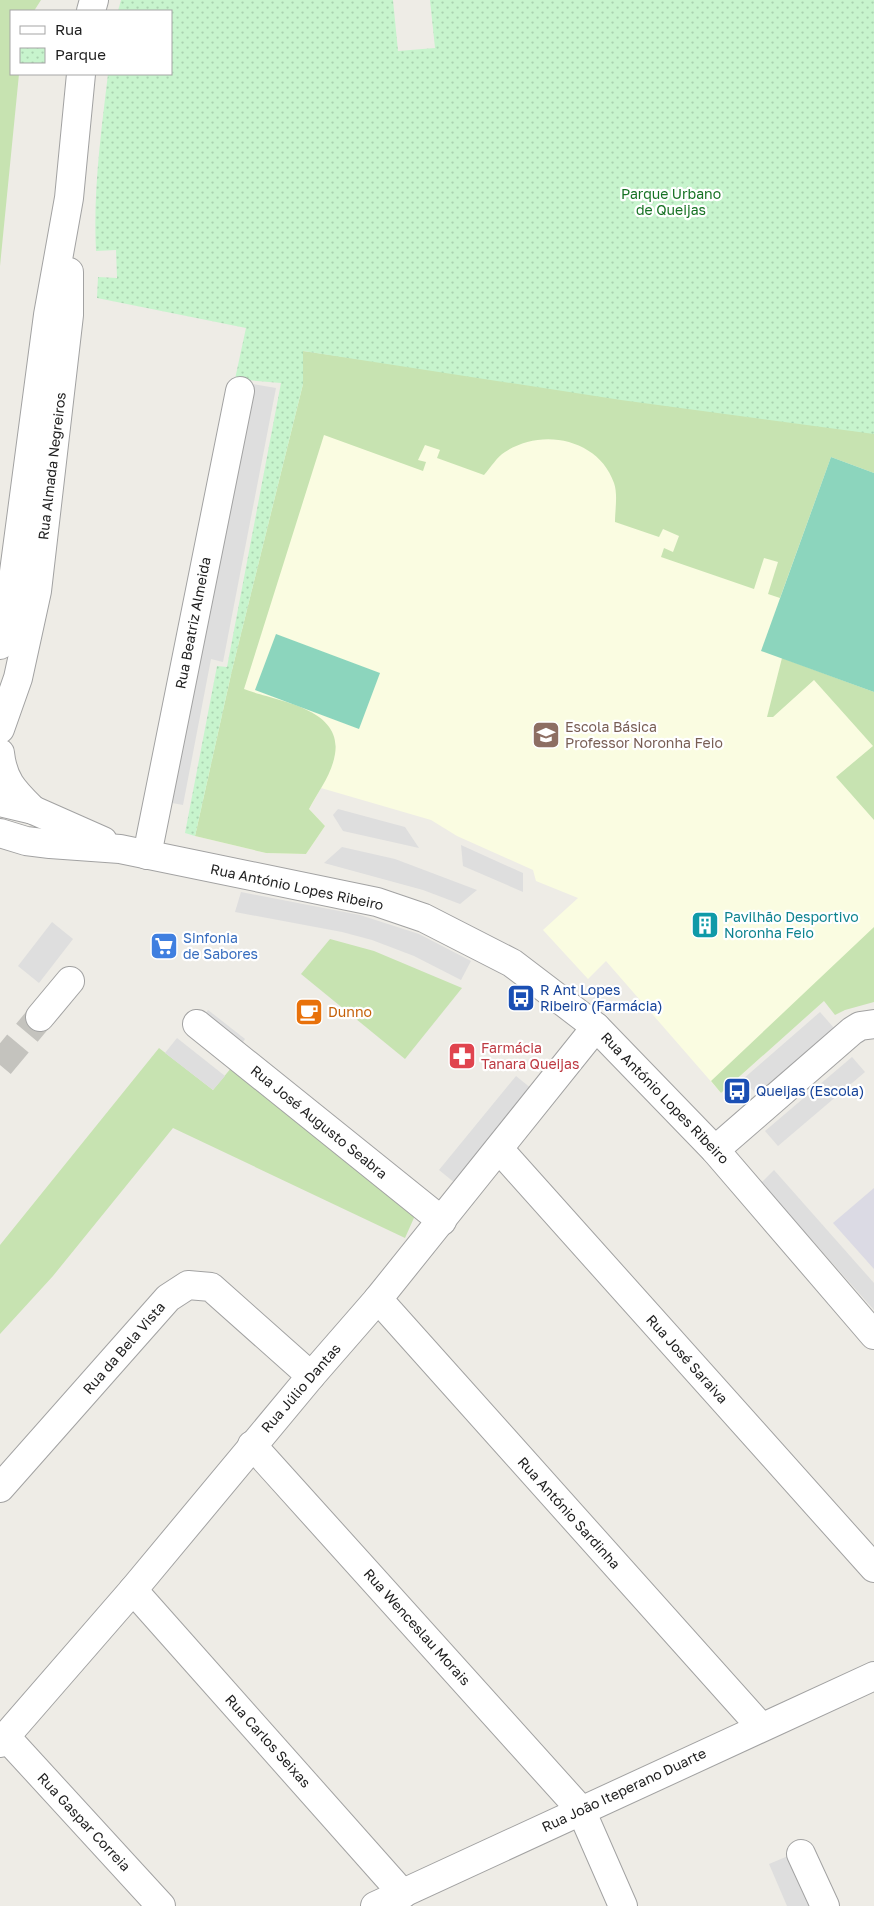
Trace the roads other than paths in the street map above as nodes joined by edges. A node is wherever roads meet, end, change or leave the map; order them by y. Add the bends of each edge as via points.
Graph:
1 (81, 75) edge
2 (69, 198) junction
3 (240, 391) dead end
4 (0, 645) edge
5 (0, 729) edge
6 (0, 753) edge
7 (0, 802) edge
8 (34, 810) junction
9 (0, 832) edge
10 (26, 841) junction
11 (0, 848) edge
12 (120, 849) junction
13 (147, 855) junction
14 (70, 981) dead end
15 (40, 1017) tunnel mouth
16 (197, 1024) dead end
17 (874, 1024) edge
18 (596, 1027) junction
19 (499, 1149) junction
20 (715, 1150) junction
21 (442, 1221) junction
22 (378, 1299) junction
23 (874, 1335) edge
24 (311, 1376) junction
25 (252, 1445) junction
26 (0, 1488) edge
27 (874, 1568) edge
28 (133, 1590) junction
29 (874, 1676) edge
30 (760, 1727) junction
31 (3, 1740) edge
32 (581, 1810) junction
33 (802, 1854) dead end
34 (402, 1894) junction
35 (161, 1906) edge
36 (375, 1906) edge
37 (623, 1906) edge
38 (825, 1906) edge

1 - 2 street, Rua Almada Negreiros
2 - 4 street, Rua Almada Negreiros via 48,315 12,587
2 - 5 street, Rua Almada Negreiros via 69,315 38,582 18,678
3 - 13 street, Rua Beatriz Almeida
6 - 8 street, Rua António Lopes Ribeiro via 1,766 10,787
7 - 8 street, Rua António Lopes Ribeiro
8 - 12 street, Rua António Lopes Ribeiro
9 - 10 street, Rua António Lopes Ribeiro
10 - 11 street, Rua António Lopes Ribeiro
10 - 12 street, Rua António Lopes Ribeiro
12 - 13 street, Rua António Lopes Ribeiro
13 - 18 street, Rua António Lopes Ribeiro via 353,896 424,918 512,963
14 - 15 street
16 - 21 street, Rua José Augusto Seabra
17 - 20 street via 852,1031
18 - 19 street, Rua Júlio Dantas
18 - 20 street, Rua António Lopes Ribeiro
19 - 21 street, Rua Júlio Dantas
19 - 27 street, Rua José Saraiva
20 - 23 street, Rua António Lopes Ribeiro
21 - 22 street, Rua Júlio Dantas
22 - 24 street, Rua Júlio Dantas
22 - 30 street, Rua António Sardinha
24 - 25 street, Rua Júlio Dantas
24 - 26 street, Rua da Bela Vista via 211,1287 188,1285 168,1298
25 - 28 street, Rua Júlio Dantas
25 - 32 street, Rua Wenceslau Morais
28 - 31 street, Rua Júlio Dantas
28 - 34 street, Rua Carlos Seixas
29 - 30 street, Rua João Iteperano Duarte
30 - 32 street, Rua João Iteperano Duarte
31 - 35 street, Rua Gaspar Correia
32 - 34 street, Rua João Iteperano Duarte
32 - 37 street, Rua Wenceslau Morais
33 - 38 street
34 - 36 street, Rua João Iteperano Duarte

